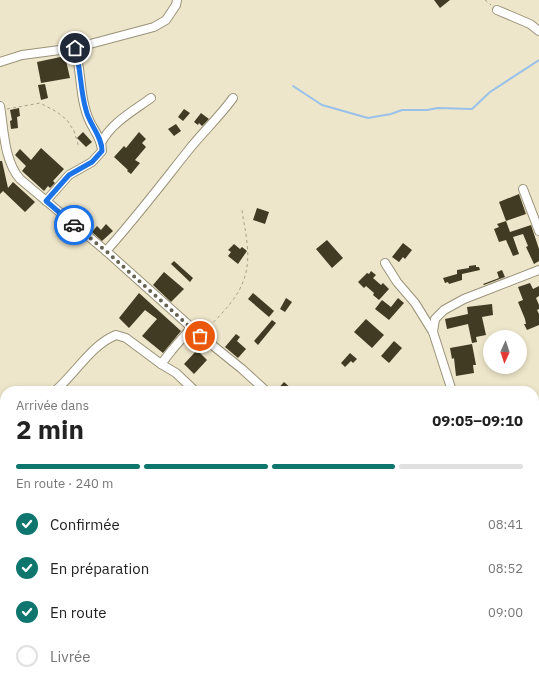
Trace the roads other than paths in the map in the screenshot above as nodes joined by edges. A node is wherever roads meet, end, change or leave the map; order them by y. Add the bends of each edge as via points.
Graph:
1 (177, 0) edge
2 (497, 10) road end
3 (539, 31) edge
4 (75, 48) junction
5 (0, 62) edge
6 (151, 98) dead end
7 (233, 98) dead end
8 (0, 108) edge
9 (101, 142) junction
10 (523, 189) dead end
11 (46, 201) junction
12 (539, 231) edge
13 (106, 251) junction
14 (385, 263) dead end
15 (539, 270) edge
16 (191, 328) junction
17 (433, 332) junction
18 (161, 364) junction
19 (61, 386) edge
20 (190, 386) edge
21 (261, 386) edge
22 (450, 386) edge

1 - 4 street via 170,16 162,23
2 - 3 street via 530,24
4 - 5 street via 22,55
4 - 9 street via 86,112
6 - 9 street via 113,126
7 - 13 street
8 - 11 street via 13,169 20,179
9 - 11 street via 102,153 69,175
10 - 12 street
11 - 13 street
13 - 16 street
14 - 17 street
15 - 17 street via 464,299 444,310 435,319
16 - 18 street
16 - 21 street
17 - 22 street
18 - 19 street via 126,338 116,335 106,339
18 - 20 street

